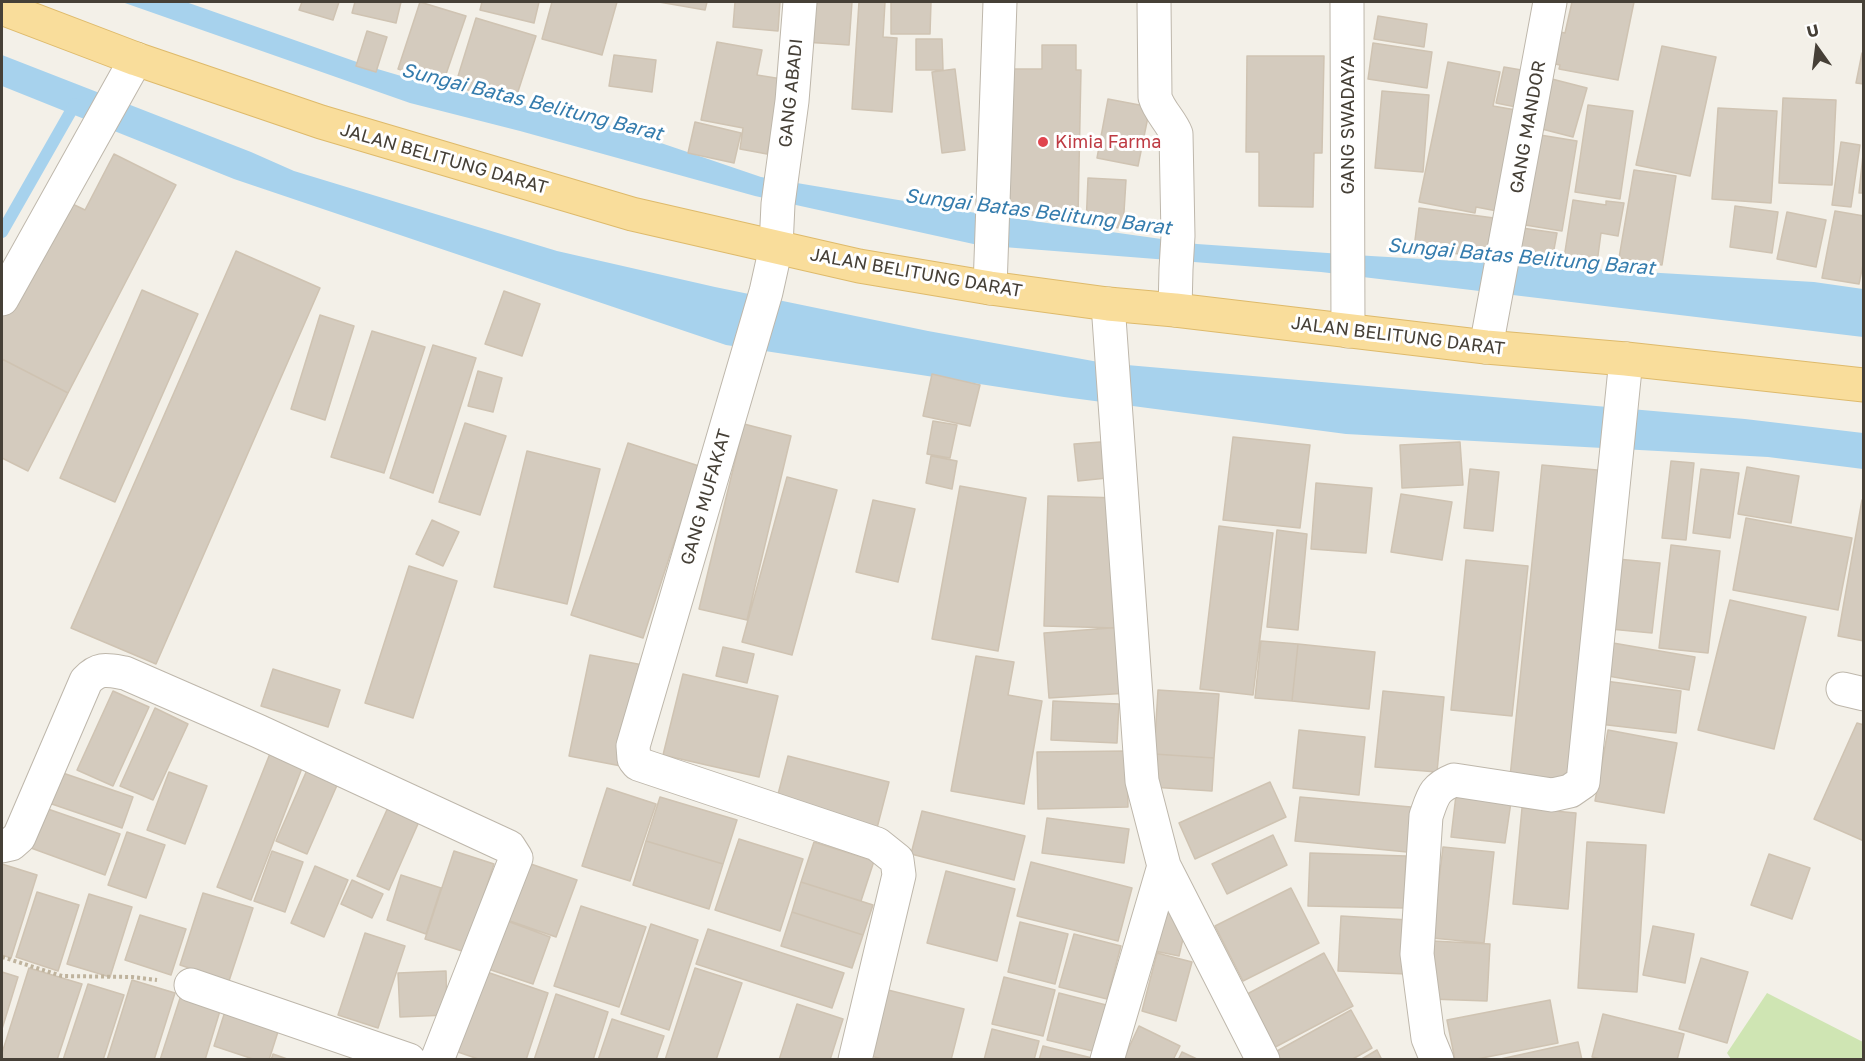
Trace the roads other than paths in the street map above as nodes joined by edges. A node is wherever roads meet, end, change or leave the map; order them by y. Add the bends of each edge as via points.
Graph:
1 (800, 2) edge
2 (1000, 2) edge
3 (1154, 2) edge
4 (1347, 2) edge
5 (1550, 2) edge
6 (2, 8) edge
7 (136, 58) junction
8 (776, 247) junction
9 (990, 288) junction
10 (2, 299) edge
11 (1108, 304) junction
12 (1175, 310) junction
13 (1348, 331) junction
14 (1486, 347) junction
15 (1626, 359) junction
16 (1863, 385) edge
17 (2, 846) edge
18 (1164, 866) junction
19 (191, 985) road end
20 (409, 1059) edge
21 (437, 1059) edge
22 (855, 1059) edge
23 (1107, 1059) edge
24 (1263, 1059) edge
25 (1437, 1059) edge

1 - 8 street, GANG ABADI
2 - 9 street
3 - 12 street via 1155,97 1176,134
4 - 13 street, GANG SWADAYA
5 - 14 street, GANG MANDOR
6 - 7 main road, JALAN BELITUNG DARAT
7 - 8 main road, JALAN BELITUNG DARAT via 321,122 598,205
7 - 10 street
8 - 9 main road, JALAN BELITUNG DARAT via 859,266
8 - 22 street, GANG MUFAKAT via 633,746 634,759 638,764 877,843 897,860 900,875
9 - 11 main road, JALAN BELITUNG DARAT
11 - 12 main road, JALAN BELITUNG DARAT
11 - 18 street via 1142,781
12 - 13 main road, JALAN BELITUNG DARAT
13 - 14 main road, JALAN BELITUNG DARAT
14 - 15 main road, JALAN BELITUNG DARAT
15 - 16 main road, JALAN BELITUNG DARAT
15 - 25 street via 1583,782 1570,791 1552,795 1454,780 1434,795 1426,816 1417,954 1428,1038
17 - 21 street via 19,837 86,681 94,673 107,670 125,673 258,731 509,847 516,858
18 - 23 street
18 - 24 street
19 - 20 street

